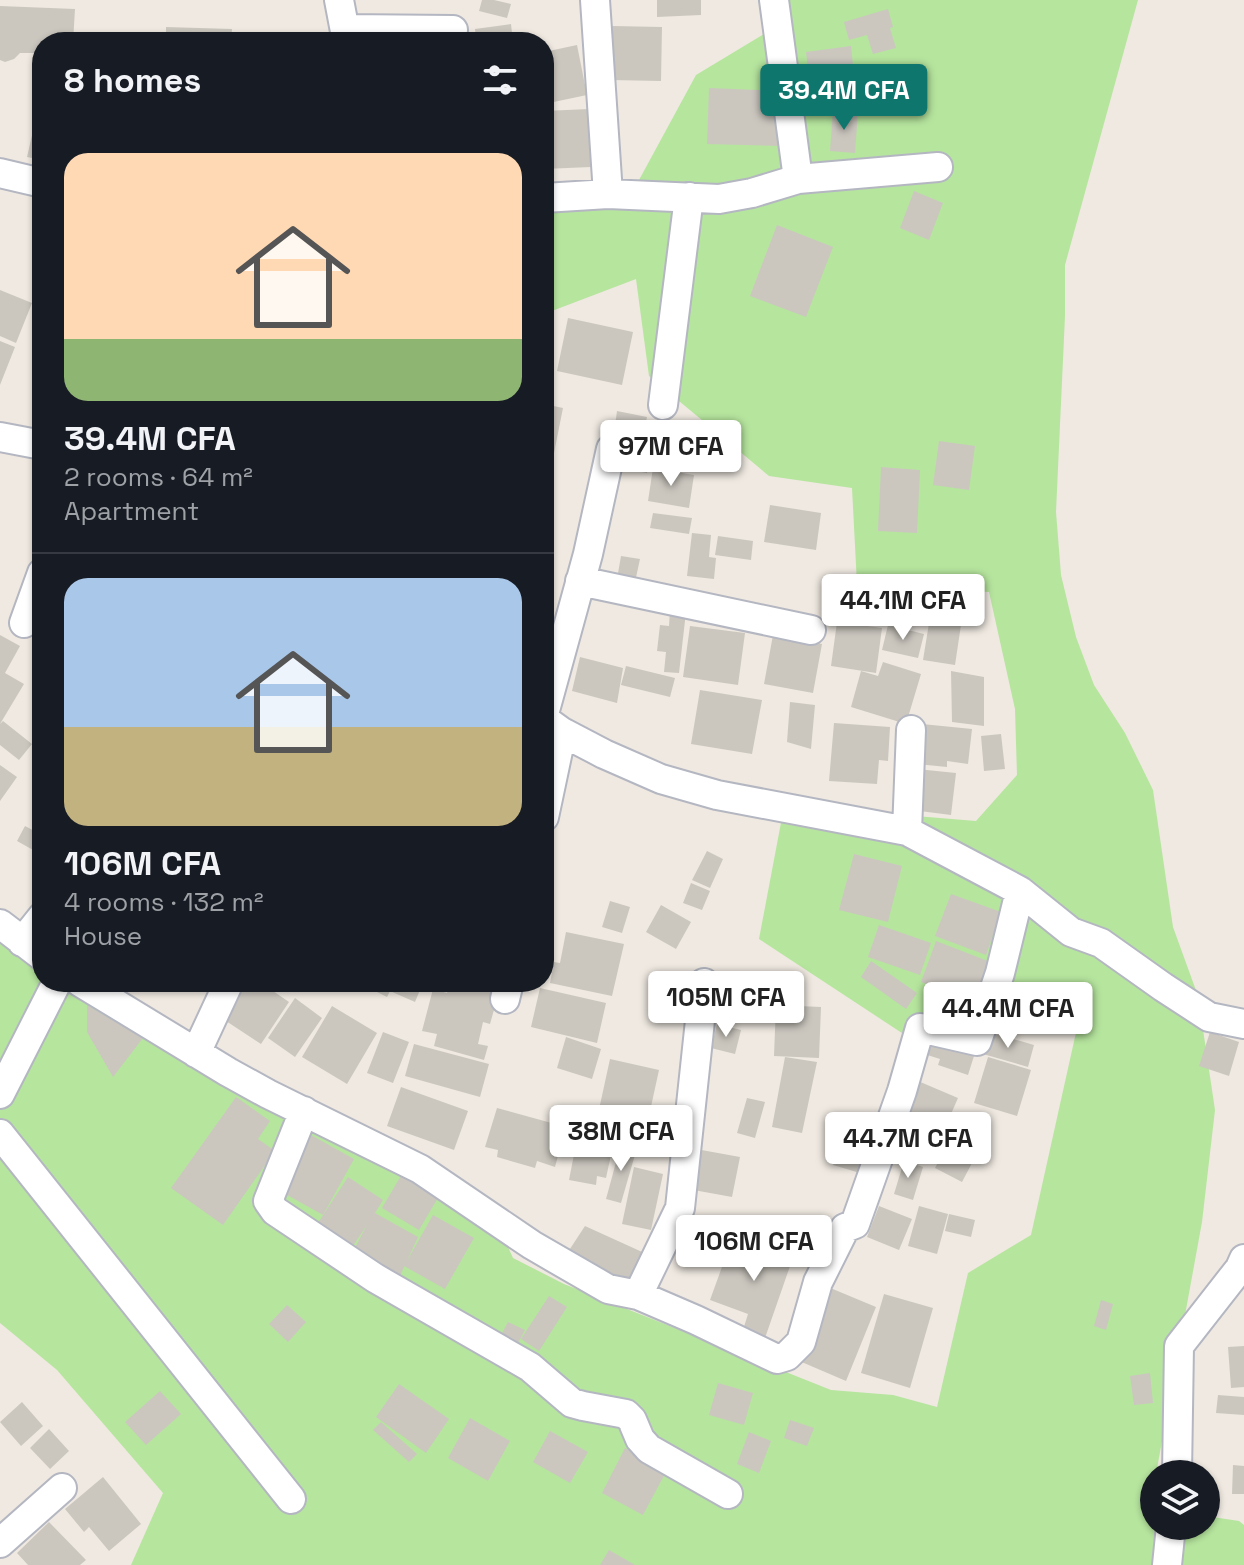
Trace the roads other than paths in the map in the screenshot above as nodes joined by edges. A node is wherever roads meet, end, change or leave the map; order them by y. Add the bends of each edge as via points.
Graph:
1 (339, 0) edge
2 (595, 0) edge
3 (774, 0) edge
4 (453, 30) dead end
5 (345, 32) edge
6 (417, 32) edge
7 (938, 167) dead end
8 (0, 173) edge
9 (798, 179) junction
10 (32, 181) edge
11 (608, 194) junction
12 (554, 197) edge
13 (689, 197) junction
14 (663, 405) dead end
15 (0, 437) edge
16 (32, 443) edge
17 (611, 449) dead end
18 (580, 581) junction
19 (32, 601) edge
20 (24, 623) dead end
21 (811, 630) dead end
22 (554, 703) edge
23 (554, 724) edge
24 (911, 730) dead end
25 (907, 831) junction
26 (1020, 891) junction
27 (0, 924) edge
28 (32, 949) edge
29 (704, 983) dead end
30 (52, 992) edge
31 (96, 992) edge
32 (224, 992) edge
33 (1244, 1024) edge
34 (196, 1053) junction
35 (0, 1094) edge
36 (304, 1111) junction
37 (0, 1134) edge
38 (1244, 1259) edge
39 (638, 1295) junction
40 (1177, 1460) edge
41 (62, 1488) dead end
42 (728, 1494) dead end
43 (291, 1499) dead end
44 (1170, 1540) edge
45 (0, 1543) edge
46 (1167, 1565) edge

1 - 5 street
2 - 11 street
3 - 9 street
4 - 6 street
7 - 9 street
8 - 10 street
9 - 13 street via 719,199
11 - 12 street
11 - 13 street
13 - 14 street
15 - 16 street
17 - 18 street
18 - 21 street
18 - 22 street
19 - 20 street
23 - 25 street via 661,779 717,795
24 - 25 street
25 - 26 street
26 - 33 street via 1071,932 1101,943 1209,1017
26 - 39 street via 977,1041 920,1028 855,1224 845,1228 818,1282 801,1342 777,1359
27 - 28 street
29 - 39 street via 680,1208
30 - 35 street
31 - 34 street
32 - 34 street
34 - 36 street
36 - 39 street via 420,1169 608,1289
36 - 42 street via 268,1201 275,1211 375,1278 530,1367 572,1403 626,1414 649,1449
37 - 43 street
38 - 40 street via 1179,1346
41 - 45 street
44 - 46 street

